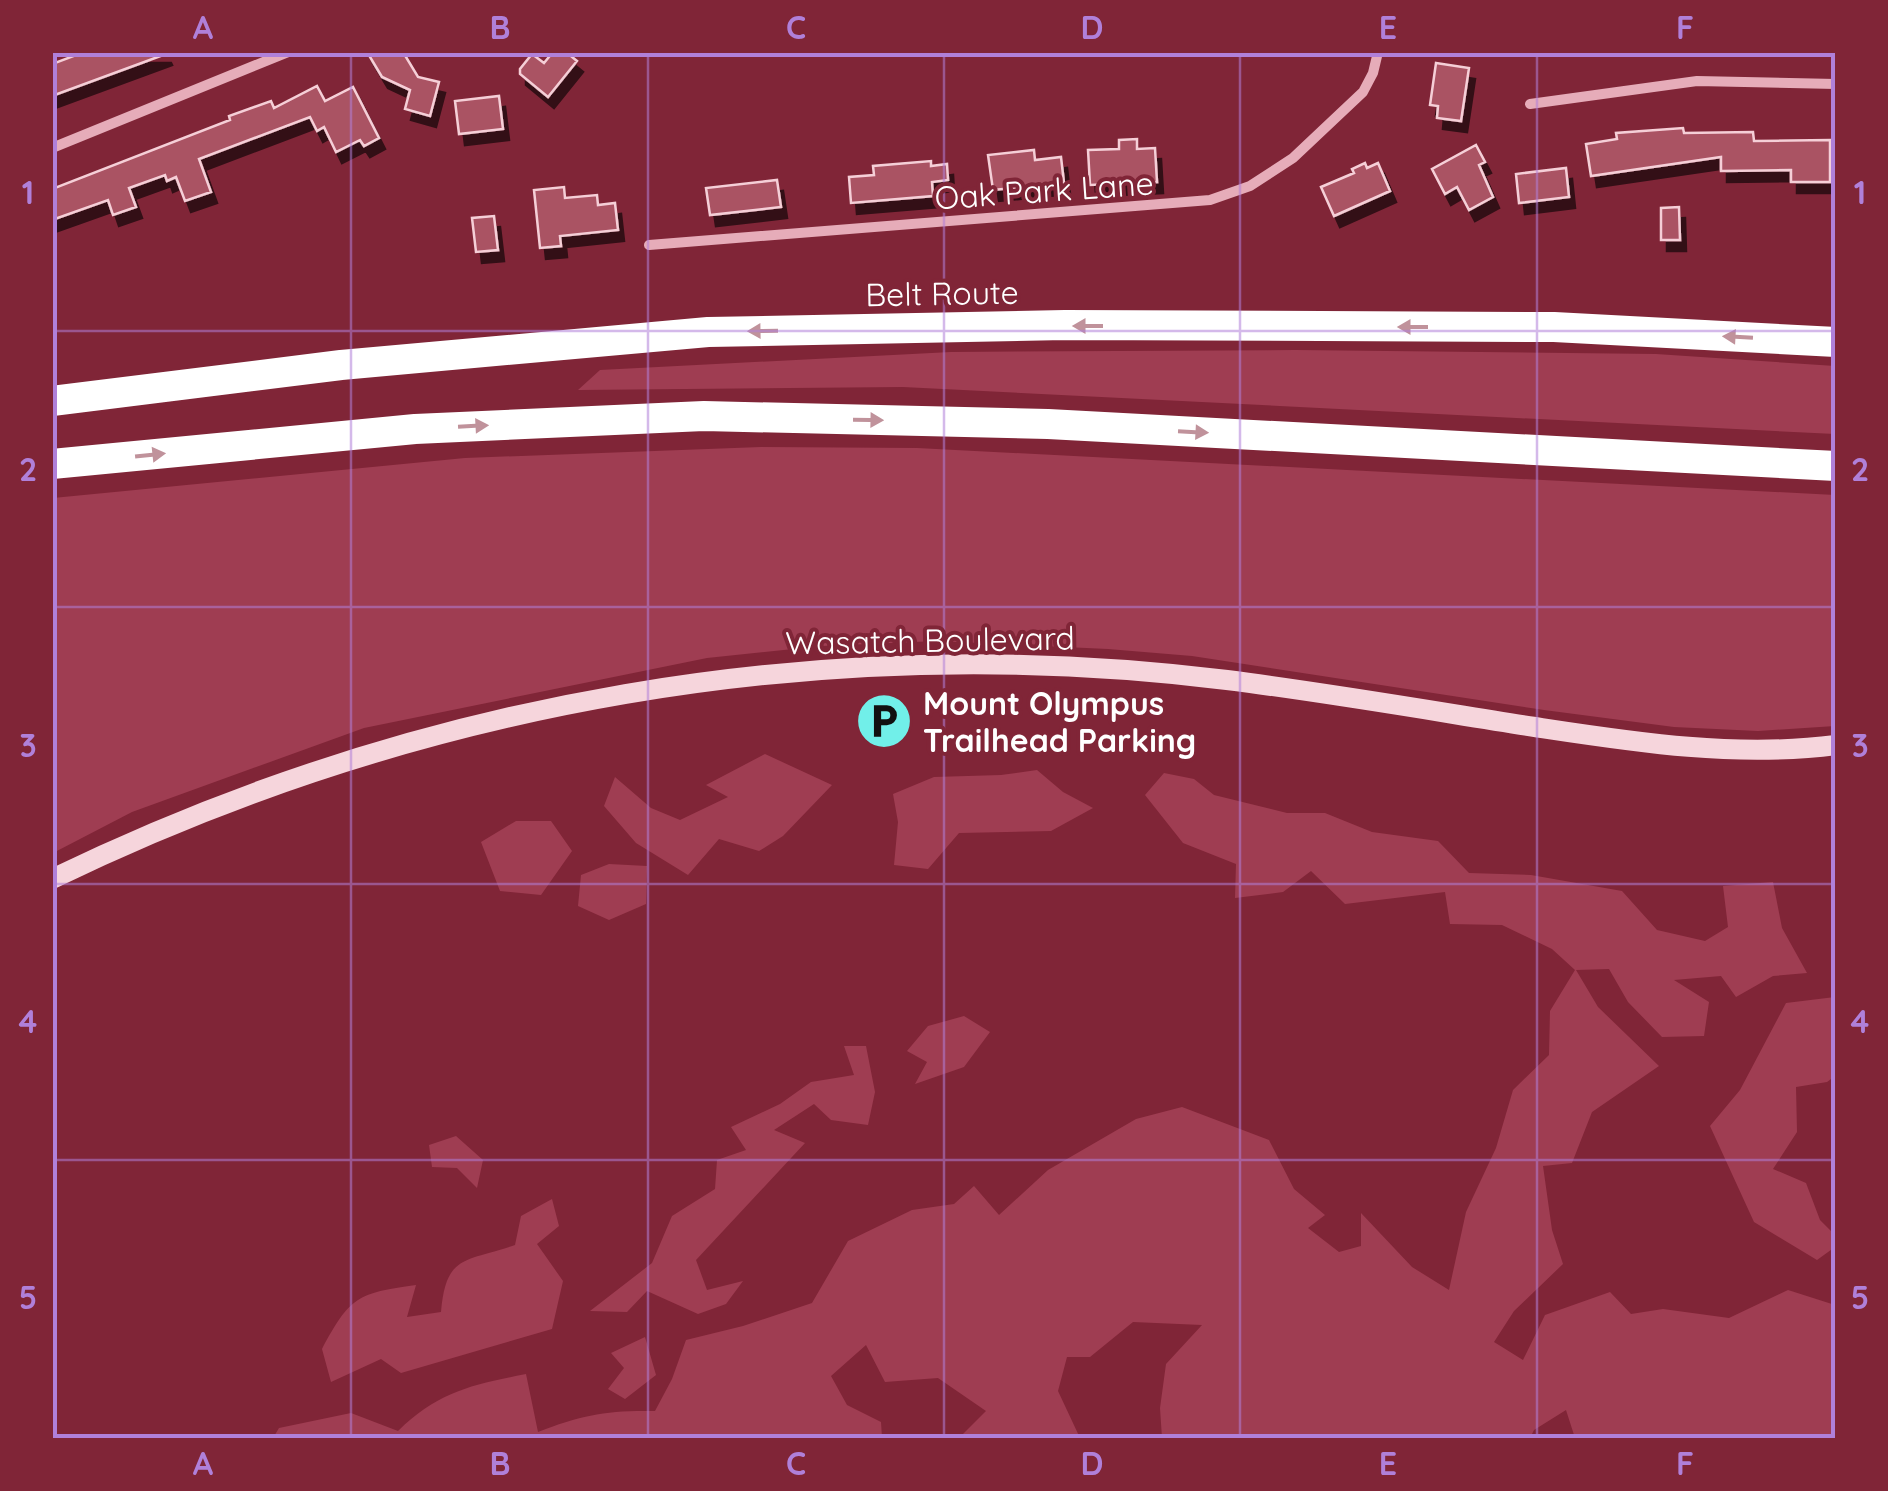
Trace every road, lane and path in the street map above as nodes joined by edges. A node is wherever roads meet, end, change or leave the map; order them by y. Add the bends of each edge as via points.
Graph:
1 (288, 52) edge
2 (1378, 52) edge
3 (1836, 84) edge
4 (1530, 104) dead end
5 (52, 148) edge
6 (650, 244) dead end
7 (1836, 342) edge
8 (52, 402) edge
9 (52, 464) edge
10 (1836, 466) edge
11 (1836, 745) edge
12 (52, 878) edge

1 - 5 street
2 - 6 street, Oak Park Lane via 1363,92 1293,158 1250,186 1210,200
3 - 4 street via 1697,81
7 -> 8 highway, Belt Route via 1535,327 708,332 341,364
9 -> 10 highway via 414,429 704,416 1048,424
11 - 12 street, Wasatch Boulevard via 1673,746 1232,680 1095,668 942,663 804,669 673,684 412,743 225,804

